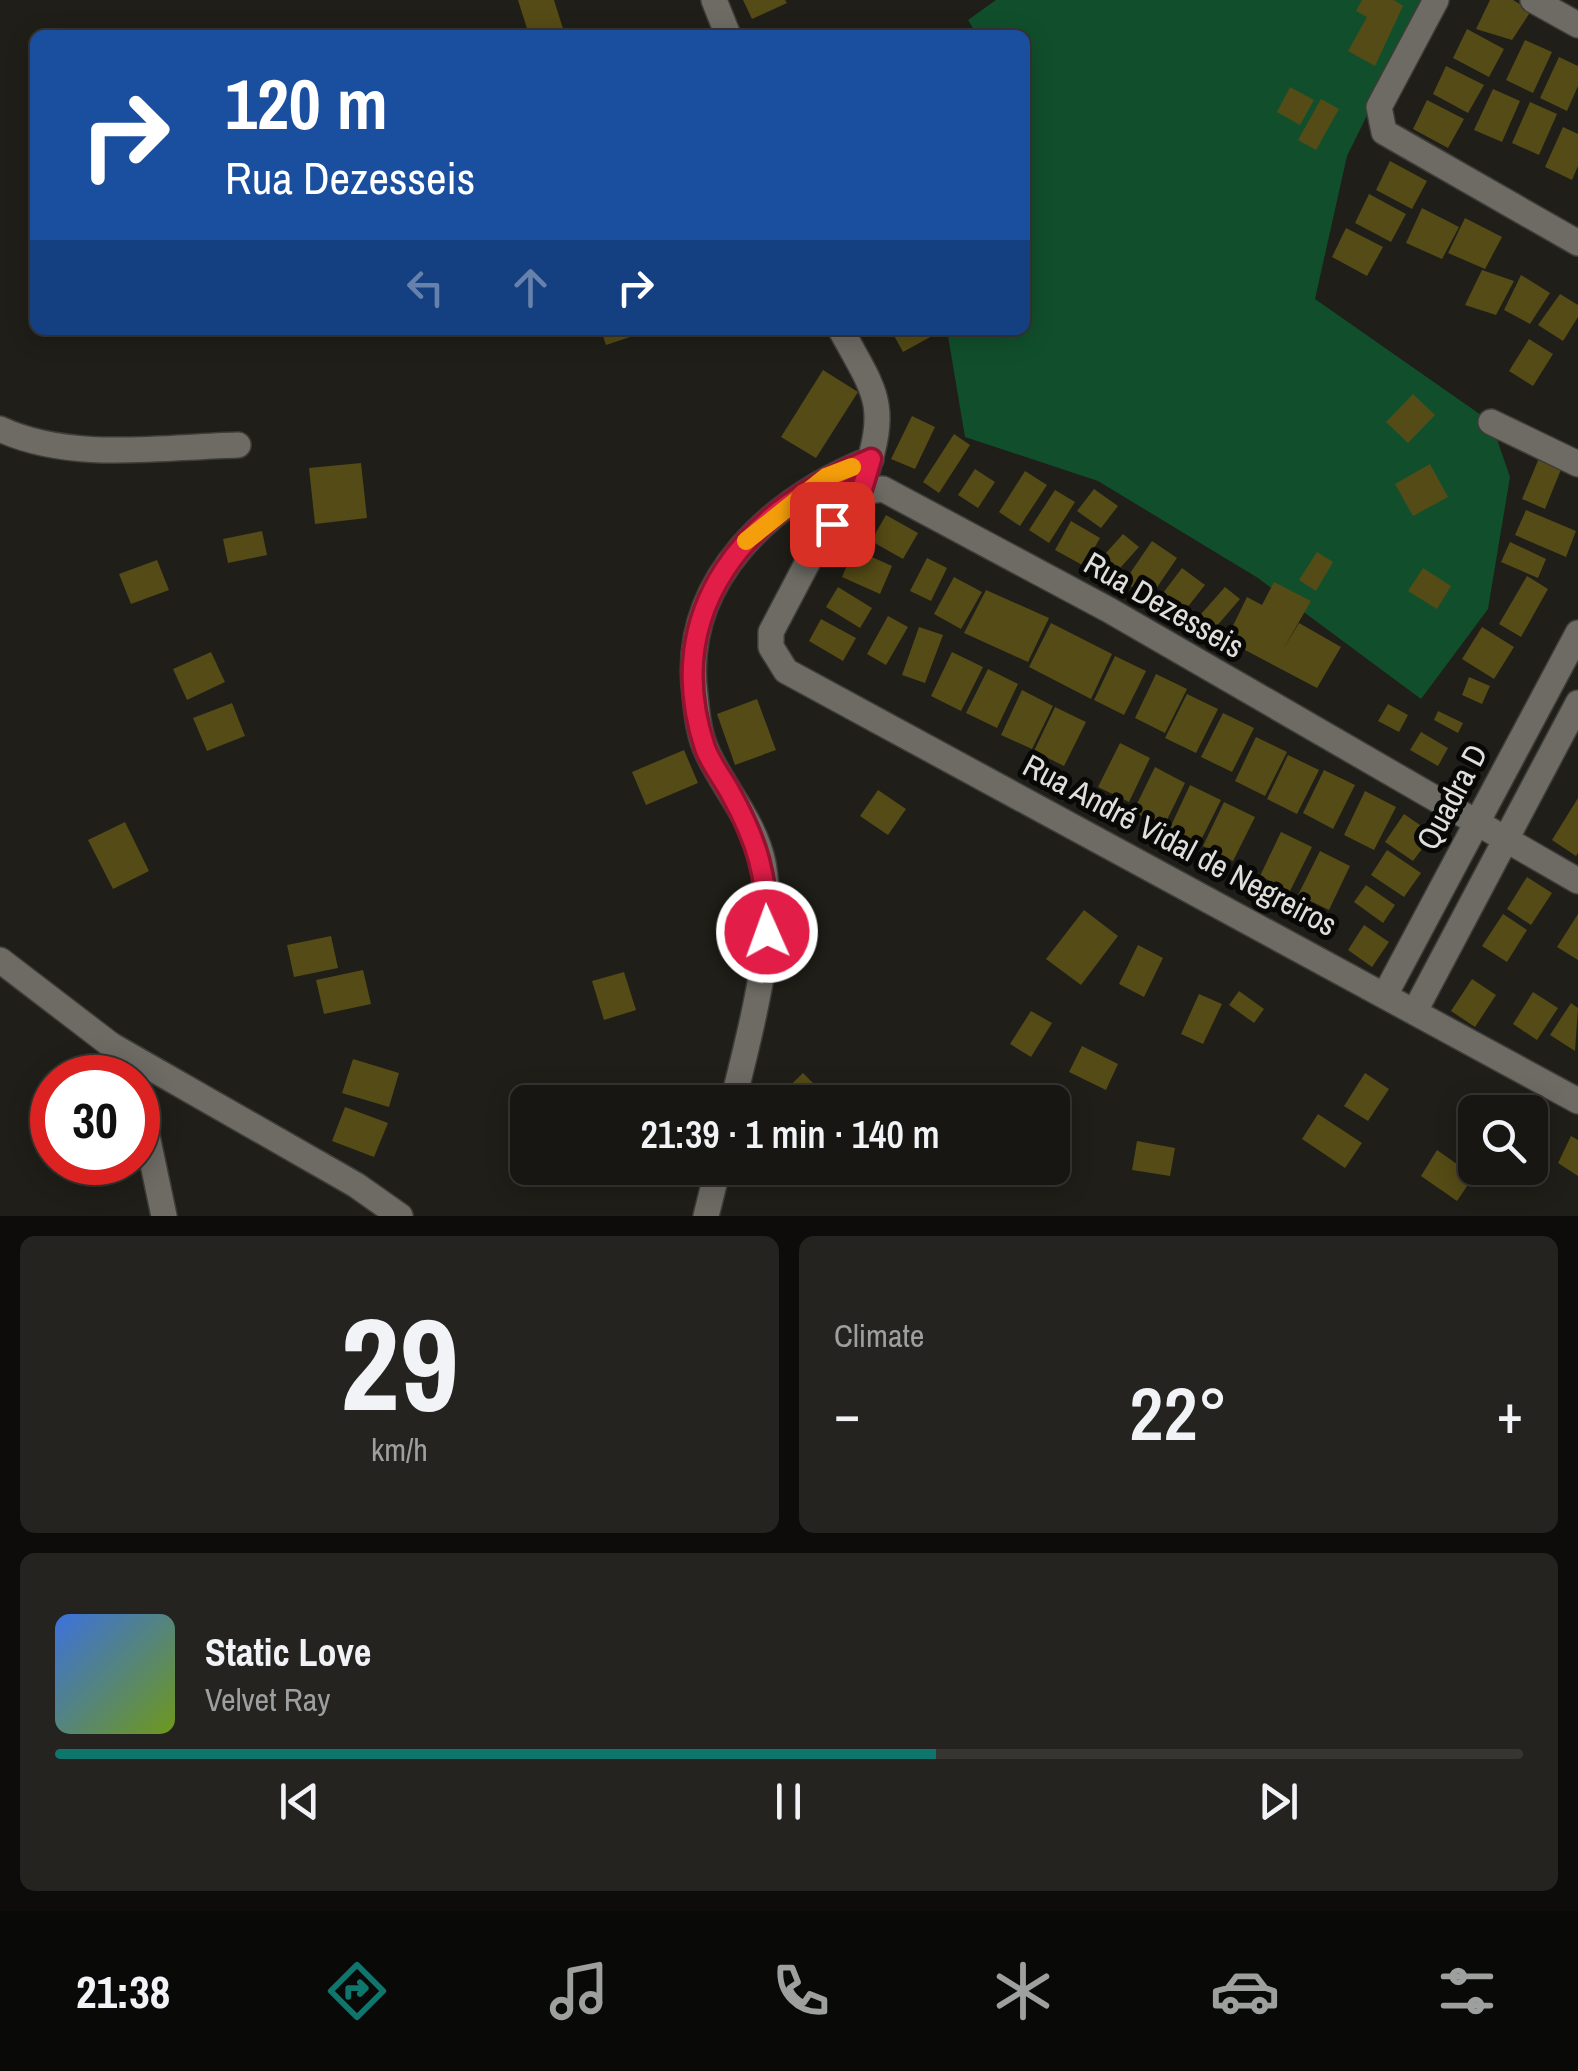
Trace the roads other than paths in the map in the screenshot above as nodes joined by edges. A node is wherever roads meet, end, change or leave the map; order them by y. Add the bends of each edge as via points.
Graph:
1 (714, 0) edge
2 (1436, 0) edge
3 (1533, 0) edge
4 (1578, 25) edge
5 (726, 30) edge
6 (1578, 243) edge
7 (843, 335) edge
8 (1491, 422) dead end
9 (0, 430) edge
10 (238, 444) dead end
11 (871, 459) junction
12 (1578, 464) edge
13 (862, 489) junction
14 (1578, 632) edge
15 (1578, 703) edge
16 (1475, 822) junction
17 (1504, 838) junction
18 (1578, 880) edge
19 (0, 960) edge
20 (1386, 993) junction
21 (1416, 1009) junction
22 (111, 1045) junction
23 (117, 1055) edge
24 (736, 1085) edge
25 (1578, 1101) edge
26 (157, 1185) edge
27 (714, 1185) edge
28 (164, 1216) edge
29 (400, 1216) edge
30 (706, 1216) edge

1 - 5 street
2 - 6 street via 1379,107 1384,132
3 - 4 street
7 - 11 street via 878,408
8 - 12 street
9 - 10 street via 67,448
11 - 13 street
11 - 24 street via 826,477 743,544 718,576 694,640 694,684 707,752 754,835 768,896
13 - 16 street, Rua Dezesseis via 905,499
13 - 20 street, Rua André Vidal de Negreiros via 852,493 811,556 770,632 786,671
14 - 16 street, Quadra D
15 - 17 street, Quadra D
16 - 17 street, Rua Dezesseis
16 - 20 street, Quadra D
17 - 18 street, Rua Dezesseis
17 - 21 street, Quadra D
19 - 22 street
20 - 21 street, Rua André Vidal de Negreiros
21 - 25 street, Rua André Vidal de Negreiros
22 - 23 street
22 - 29 street
26 - 28 street
27 - 30 street

